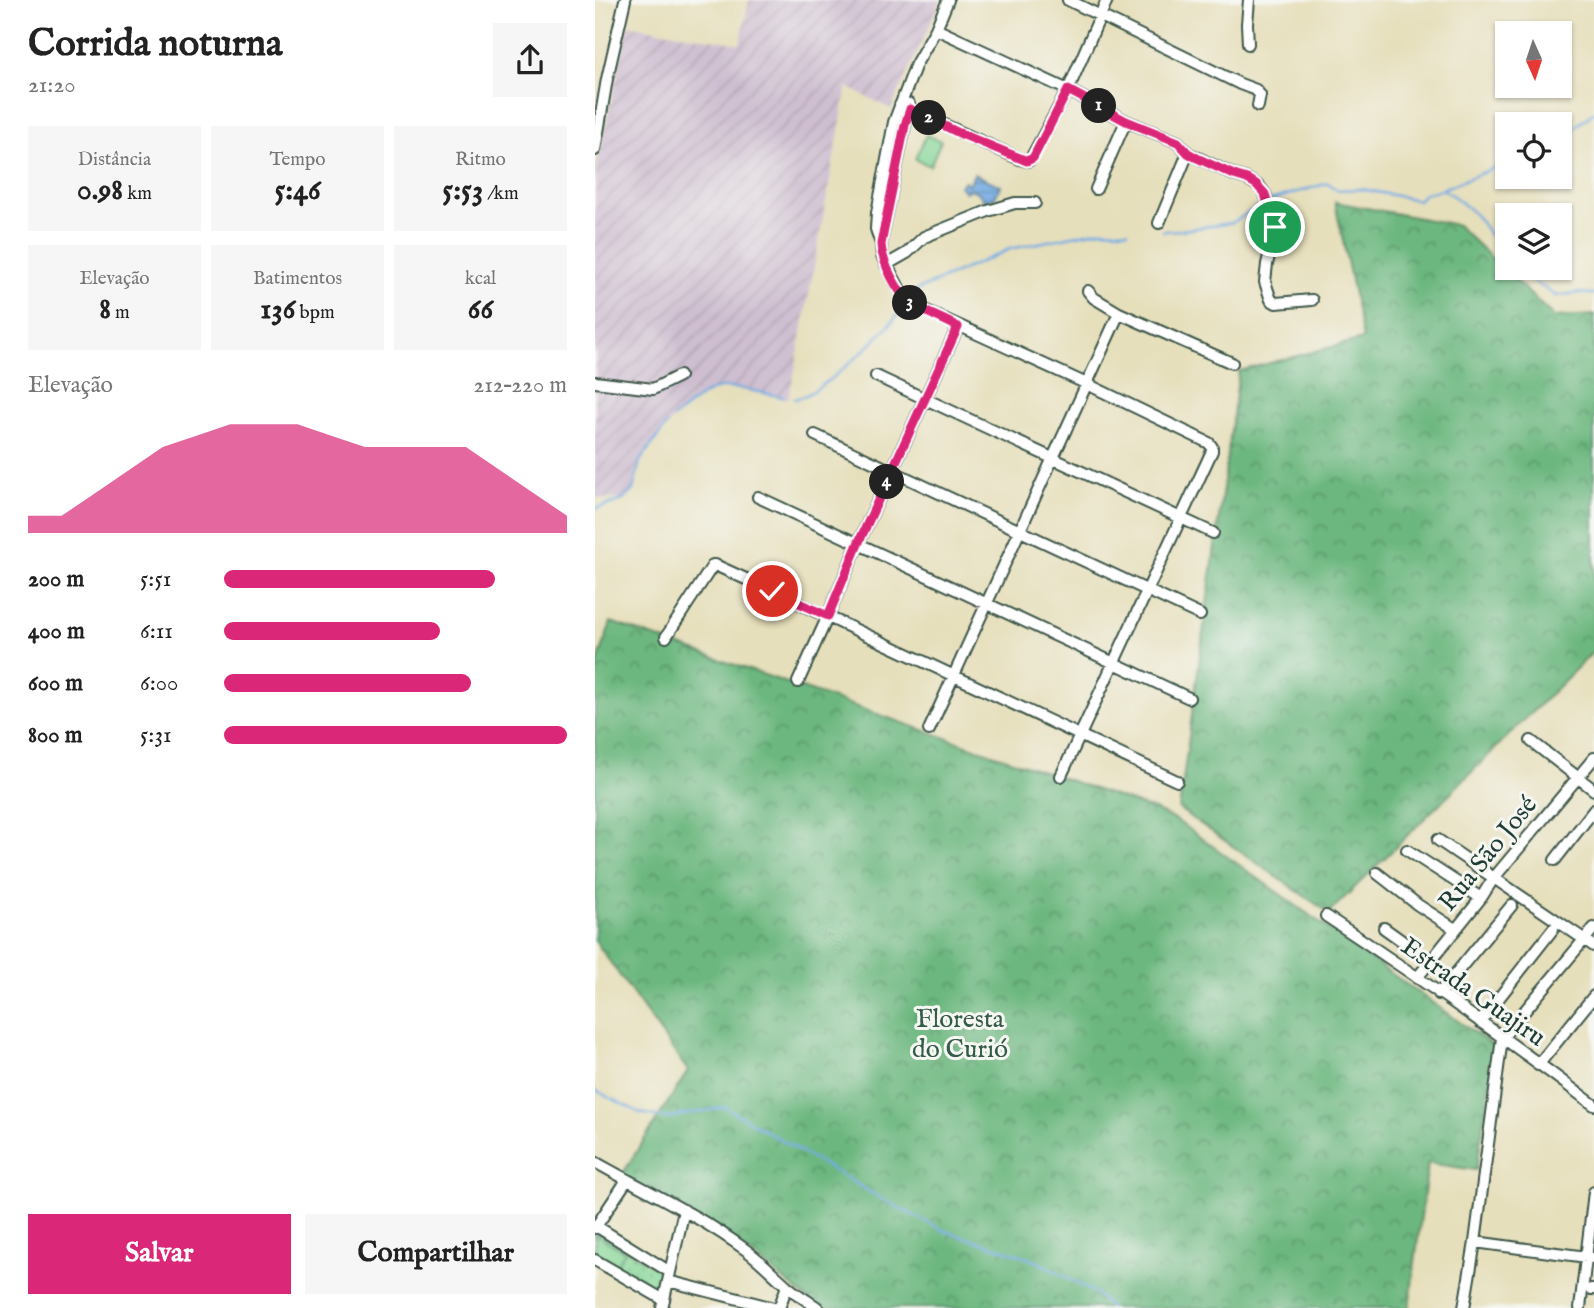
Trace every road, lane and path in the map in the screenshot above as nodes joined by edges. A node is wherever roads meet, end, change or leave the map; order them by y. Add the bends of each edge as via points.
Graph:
1 (625, 0) edge
2 (948, 0) edge
3 (1068, 0) edge
4 (1107, 0) edge
5 (1249, 0) edge
6 (1101, 15) junction
7 (936, 29) junction
8 (1248, 44) dead end
9 (595, 77) edge
10 (607, 79) junction
11 (1068, 90) junction
12 (1258, 106) dead end
13 (905, 107) junction
14 (1126, 121) junction
15 (595, 149) edge
16 (1188, 153) junction
17 (1095, 189) dead end
18 (1035, 203) dead end
19 (1159, 223) dead end
20 (886, 265) junction
21 (1088, 291) dead end
22 (1312, 300) dead end
23 (1119, 313) junction
24 (958, 327) junction
25 (1232, 363) dead end
26 (678, 376) dead end
27 (876, 376) dead end
28 (595, 382) edge
29 (1087, 384) junction
30 (925, 398) junction
31 (815, 435) dead end
32 (1053, 458) junction
33 (892, 471) junction
34 (758, 497) dead end
35 (1181, 518) junction
36 (1020, 531) junction
37 (1213, 533) dead end
38 (858, 544) junction
39 (1147, 590) junction
40 (987, 604) junction
41 (1201, 615) dead end
42 (828, 616) junction
43 (666, 637) dead end
44 (1114, 663) junction
45 (954, 677) junction
46 (798, 682) dead end
47 (1189, 698) dead end
48 (929, 730) dead end
49 (1080, 735) junction
50 (1531, 741) dead end
51 (1594, 758) edge
52 (1061, 776) dead end
53 (1579, 777) junction
54 (1177, 781) dead end
55 (1594, 790) edge
56 (1594, 810) edge
57 (1438, 840) dead end
58 (1407, 850) dead end
59 (1555, 860) dead end
60 (1377, 873) dead end
61 (1493, 879) junction
62 (1481, 898) junction
63 (1512, 905) dead end
64 (1326, 916) dead end
65 (1384, 928) dead end
66 (1594, 928) edge
67 (1455, 929) junction
68 (1553, 929) dead end
69 (1589, 942) edge
70 (1430, 961) junction
71 (1417, 978) junction
72 (1439, 994) junction
73 (1594, 996) edge
74 (1480, 1021) junction
75 (1503, 1038) junction
76 (1538, 1065) junction
77 (1594, 1105) edge
78 (595, 1163) edge
79 (627, 1180) junction
80 (1594, 1192) edge
81 (684, 1210) junction
82 (595, 1227) edge
83 (1475, 1242) junction
84 (1590, 1258) edge
85 (595, 1260) edge
86 (669, 1277) junction
87 (787, 1286) junction
88 (663, 1304) edge
89 (777, 1308) edge
90 (818, 1308) edge
91 (1464, 1308) edge
92 (1580, 1308) edge

1 - 10 street
2 - 7 street
3 - 6 street
4 - 6 street
5 - 8 street
6 - 11 street
6 - 12 street via 1256,90
7 - 11 street
7 - 13 street via 916,64 905,92
9 - 10 street
10 - 15 street
11 - 13 street via 1033,158 1027,161
11 - 14 street
13 - 20 street via 894,122 877,213 876,229
14 - 16 street via 1178,142
14 - 17 street
16 - 19 street
16 - 22 street via 1262,189 1275,227 1265,276 1271,300
18 - 20 street via 988,211 925,237
20 - 24 street via 911,303
21 - 23 street
23 - 25 street
23 - 29 street
24 - 29 street
24 - 30 street
26 - 28 street via 653,389
27 - 30 street
29 - 32 street
29 - 35 street via 1211,446
30 - 32 street
30 - 33 street
31 - 33 street
32 - 35 street
32 - 36 street
33 - 36 street
33 - 38 street
34 - 38 street
35 - 37 street
35 - 39 street
36 - 39 street
36 - 40 street
38 - 40 street
38 - 42 street
39 - 41 street
39 - 44 street
40 - 44 street
40 - 45 street
42 - 43 street via 713,565
42 - 45 street
42 - 46 street
44 - 47 street
44 - 49 street
45 - 48 street
45 - 49 street
49 - 52 street
49 - 54 street
50 - 53 street
51 - 53 street, Rua São José
53 - 55 street
53 - 61 street, Rua São José
56 - 59 street
57 - 61 street
58 - 62 street
60 - 67 street
61 - 62 street, Rua São José
61 - 69 street
62 - 67 street, Rua São José
63 - 72 street
64 - 71 street, Estrada Guajiru
65 - 70 street
66 - 69 street
67 - 70 street, Rua São José
68 - 74 street
69 - 75 street
70 - 71 street, Rua São José
71 - 72 street, Estrada Guajiru
72 - 74 street, Estrada Guajiru
73 - 76 street
74 - 75 street, Estrada Guajiru
75 - 76 street, Estrada Guajiru
75 - 83 street
76 - 77 street, Estrada Guajiru
78 - 79 street
79 - 81 street
79 - 82 street
80 - 84 street
81 - 86 street
81 - 87 street via 746,1249
82 - 86 street
83 - 84 street
83 - 91 street
84 - 92 street
85 - 88 street
86 - 88 street
86 - 89 street
87 - 89 street
87 - 90 street

